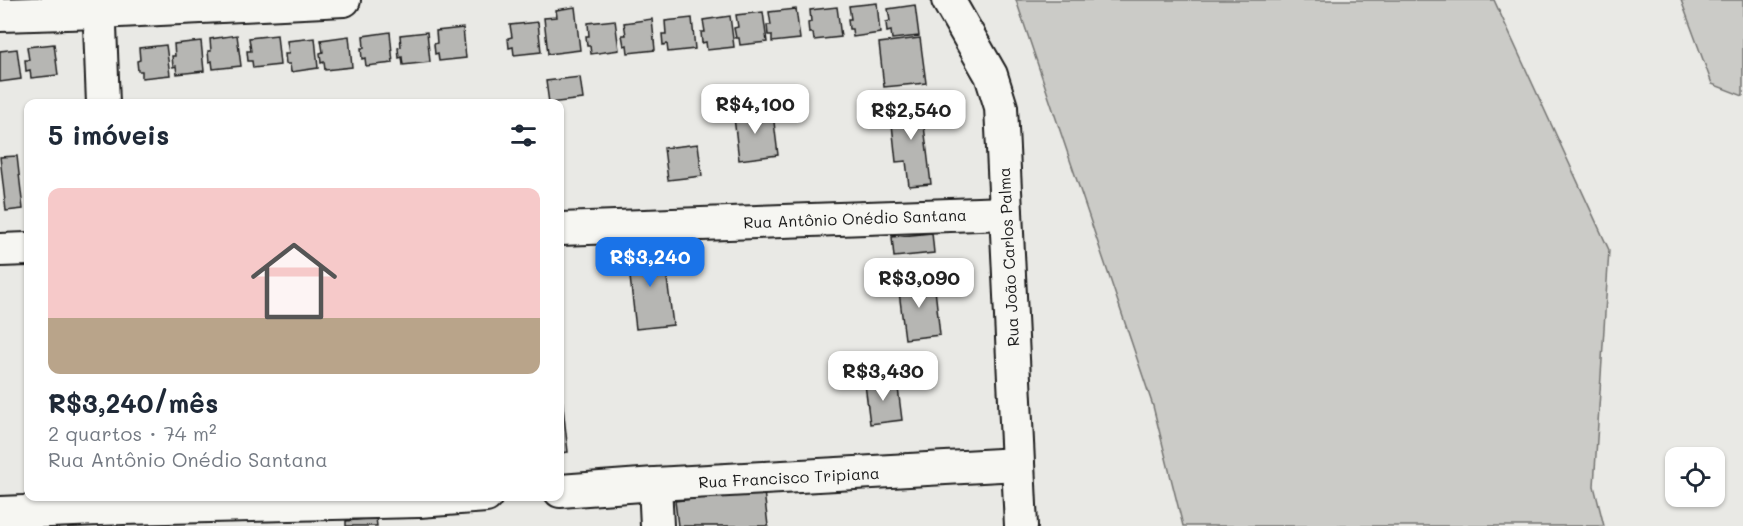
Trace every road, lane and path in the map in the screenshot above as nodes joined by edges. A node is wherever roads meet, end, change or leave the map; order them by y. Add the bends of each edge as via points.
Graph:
1 (344, 0) edge
2 (948, 0) edge
3 (99, 6) edge
4 (0, 15) edge
5 (103, 99) edge
6 (1006, 213) junction
7 (564, 229) edge
8 (24, 249) edge
9 (0, 250) edge
10 (1018, 464) junction
11 (655, 484) junction
12 (564, 491) edge
13 (468, 501) edge
14 (124, 510) edge
15 (0, 513) edge
16 (420, 514) edge
17 (657, 526) edge
18 (1021, 526) edge

1 - 3 street
2 - 6 street, Rua João Carlos Palma via 991,75 1001,107
3 - 4 street
3 - 5 street
6 - 7 street, Rua Antônio Onédio Santana
6 - 10 street, Rua João Carlos Palma
8 - 9 street
10 - 11 street, Rua Francisco Tripiana
10 - 18 street, Rua João Carlos Palma
11 - 12 street, Rua Francisco Tripiana
11 - 17 street
13 - 16 street
14 - 15 street
14 - 16 street

